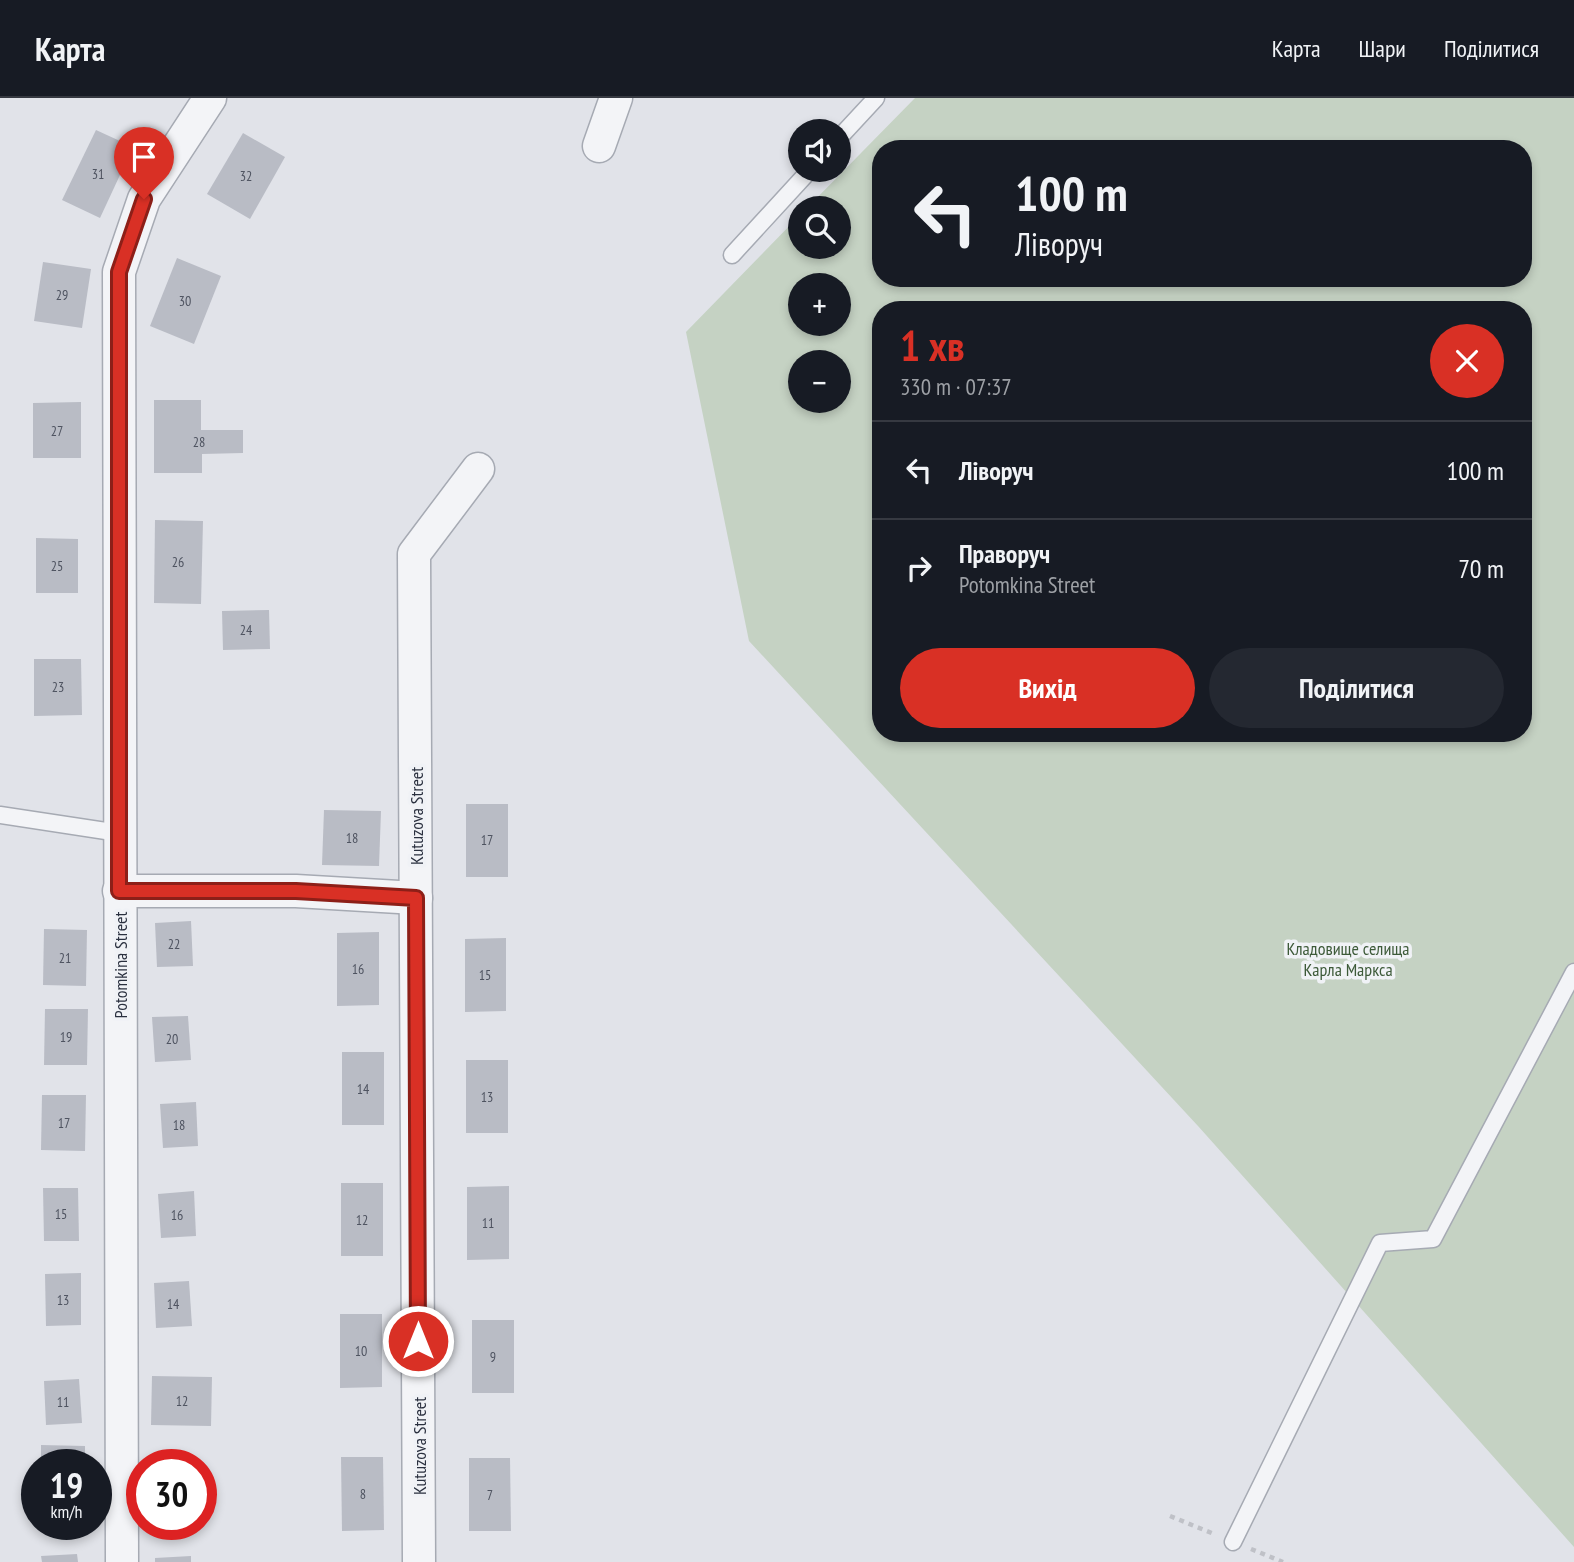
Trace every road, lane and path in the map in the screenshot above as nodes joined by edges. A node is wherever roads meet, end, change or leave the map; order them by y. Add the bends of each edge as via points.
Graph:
1 (210, 98) edge
2 (616, 98) edge
3 (876, 98) edge
4 (851, 125) edge
5 (599, 146) dead end
6 (799, 182) edge
7 (732, 255) dead end
8 (478, 469) dead end
9 (0, 815) edge
10 (119, 833) junction
11 (119, 891) junction
12 (416, 898) junction
13 (1574, 972) edge
14 (1233, 1542) dead end
15 (122, 1562) edge
16 (419, 1562) edge

1 - 10 street, Potomkina Street via 144,199 119,272
2 - 5 street
3 - 4 lane
6 - 7 lane
8 - 12 street, Kutuzova Street via 414,554
9 - 10 lane
10 - 11 street, Potomkina Street
11 - 12 street via 296,891
11 - 15 street, Potomkina Street
12 - 16 street, Kutuzova Street
13 - 14 lane via 1433,1239 1380,1243

